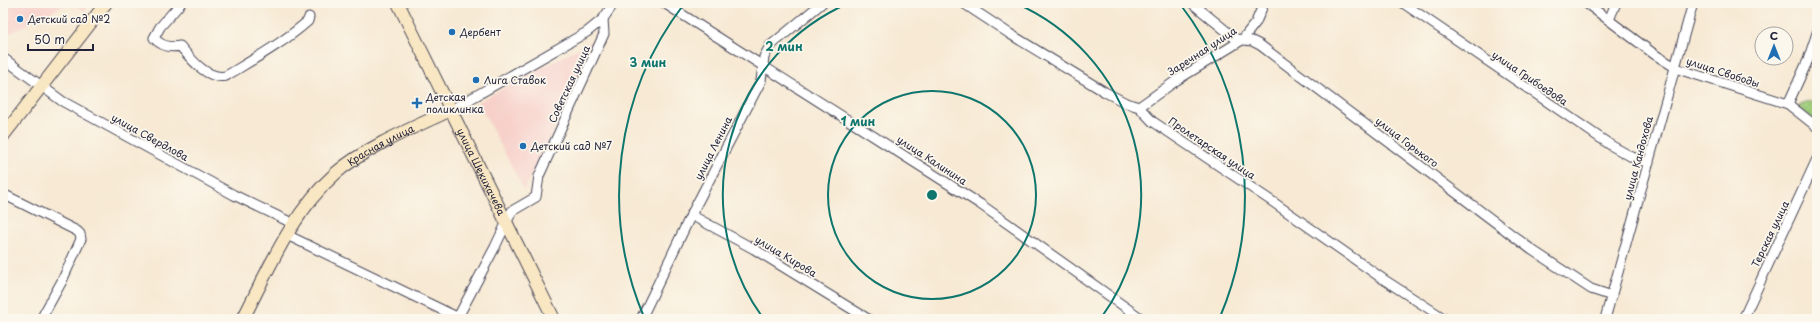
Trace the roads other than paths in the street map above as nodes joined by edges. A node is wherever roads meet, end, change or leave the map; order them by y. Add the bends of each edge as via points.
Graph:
1 (106, 3) edge
2 (181, 3) edge
3 (398, 3) edge
4 (614, 3) edge
5 (664, 3) edge
6 (822, 3) edge
7 (963, 3) edge
8 (1192, 3) edge
9 (1264, 3) edge
10 (1403, 3) edge
11 (1586, 3) edge
12 (1616, 3) edge
13 (1693, 3) edge
14 (309, 17) dead end
15 (602, 19) junction
16 (1609, 20) junction
17 (1817, 33) edge
18 (1242, 40) junction
19 (3, 58) edge
20 (763, 65) junction
21 (1675, 66) junction
22 (41, 87) junction
23 (1788, 104) junction
24 (1139, 107) junction
25 (451, 110) junction
26 (1817, 127) edge
27 (3, 136) edge
28 (1817, 159) edge
29 (1649, 163) junction
30 (3, 194) edge
31 (691, 215) junction
32 (294, 224) junction
33 (507, 224) junction
34 (287, 235) junction
35 (1612, 296) junction
36 (459, 318) edge
37 (41, 319) edge
38 (243, 319) edge
39 (554, 319) edge
40 (641, 319) edge
41 (868, 319) edge
42 (1142, 319) edge
43 (1445, 319) edge
44 (1605, 319) edge
45 (1743, 319) edge

1 - 22 street
2 - 14 street via 154,38 165,46 180,46 198,66 222,77 284,39 308,21
3 - 25 street, улица Шекихачева
4 - 15 street, Красная улица
5 - 20 street, улица Калинина
6 - 20 street, улица Ленина via 770,46
7 - 24 street, Пролетарская улица via 1105,92
8 - 18 street, улица Горького via 1236,39
9 - 18 street, Заречная улица via 1256,22
10 - 29 street, улица Грибоедова via 1612,146
11 - 16 street, улица Свободы
12 - 16 street
13 - 21 street, улица Кандохова
15 - 25 street, Красная улица via 586,32
15 - 33 street, Советская улица via 604,34 539,176 536,197 512,211
16 - 21 street, улица Свободы via 1654,54
17 - 23 street
18 - 24 street, Заречная улица
18 - 35 street, улица Горького via 1260,45 1532,250 1591,289
19 - 22 street, улица Свердлова
20 - 31 street, улица Ленина via 761,81
20 - 42 street, улица Калинина via 980,204
21 - 23 street, улица Свободы via 1688,73
21 - 29 street, улица Кандохова
22 - 27 street
22 - 32 street, улица Свердлова via 234,196
23 - 26 street, улица Свободы
24 - 43 street, Пролетарская улица via 1152,121
25 - 32 street, Красная улица via 377,146 337,172 307,205
25 - 33 street, улица Шекихачева
28 - 45 street, Терская улица
29 - 35 street, улица Кандохова
30 - 37 street via 80,234 81,239 62,282
31 - 40 street, улица Ленина
31 - 41 street, улица Кирова via 754,249
32 - 34 street, Красная улица
33 - 36 street, Советская улица
33 - 39 street, улица Шекихачева
34 - 36 street
34 - 38 street, Красная улица
35 - 44 street, улица Кандохова

